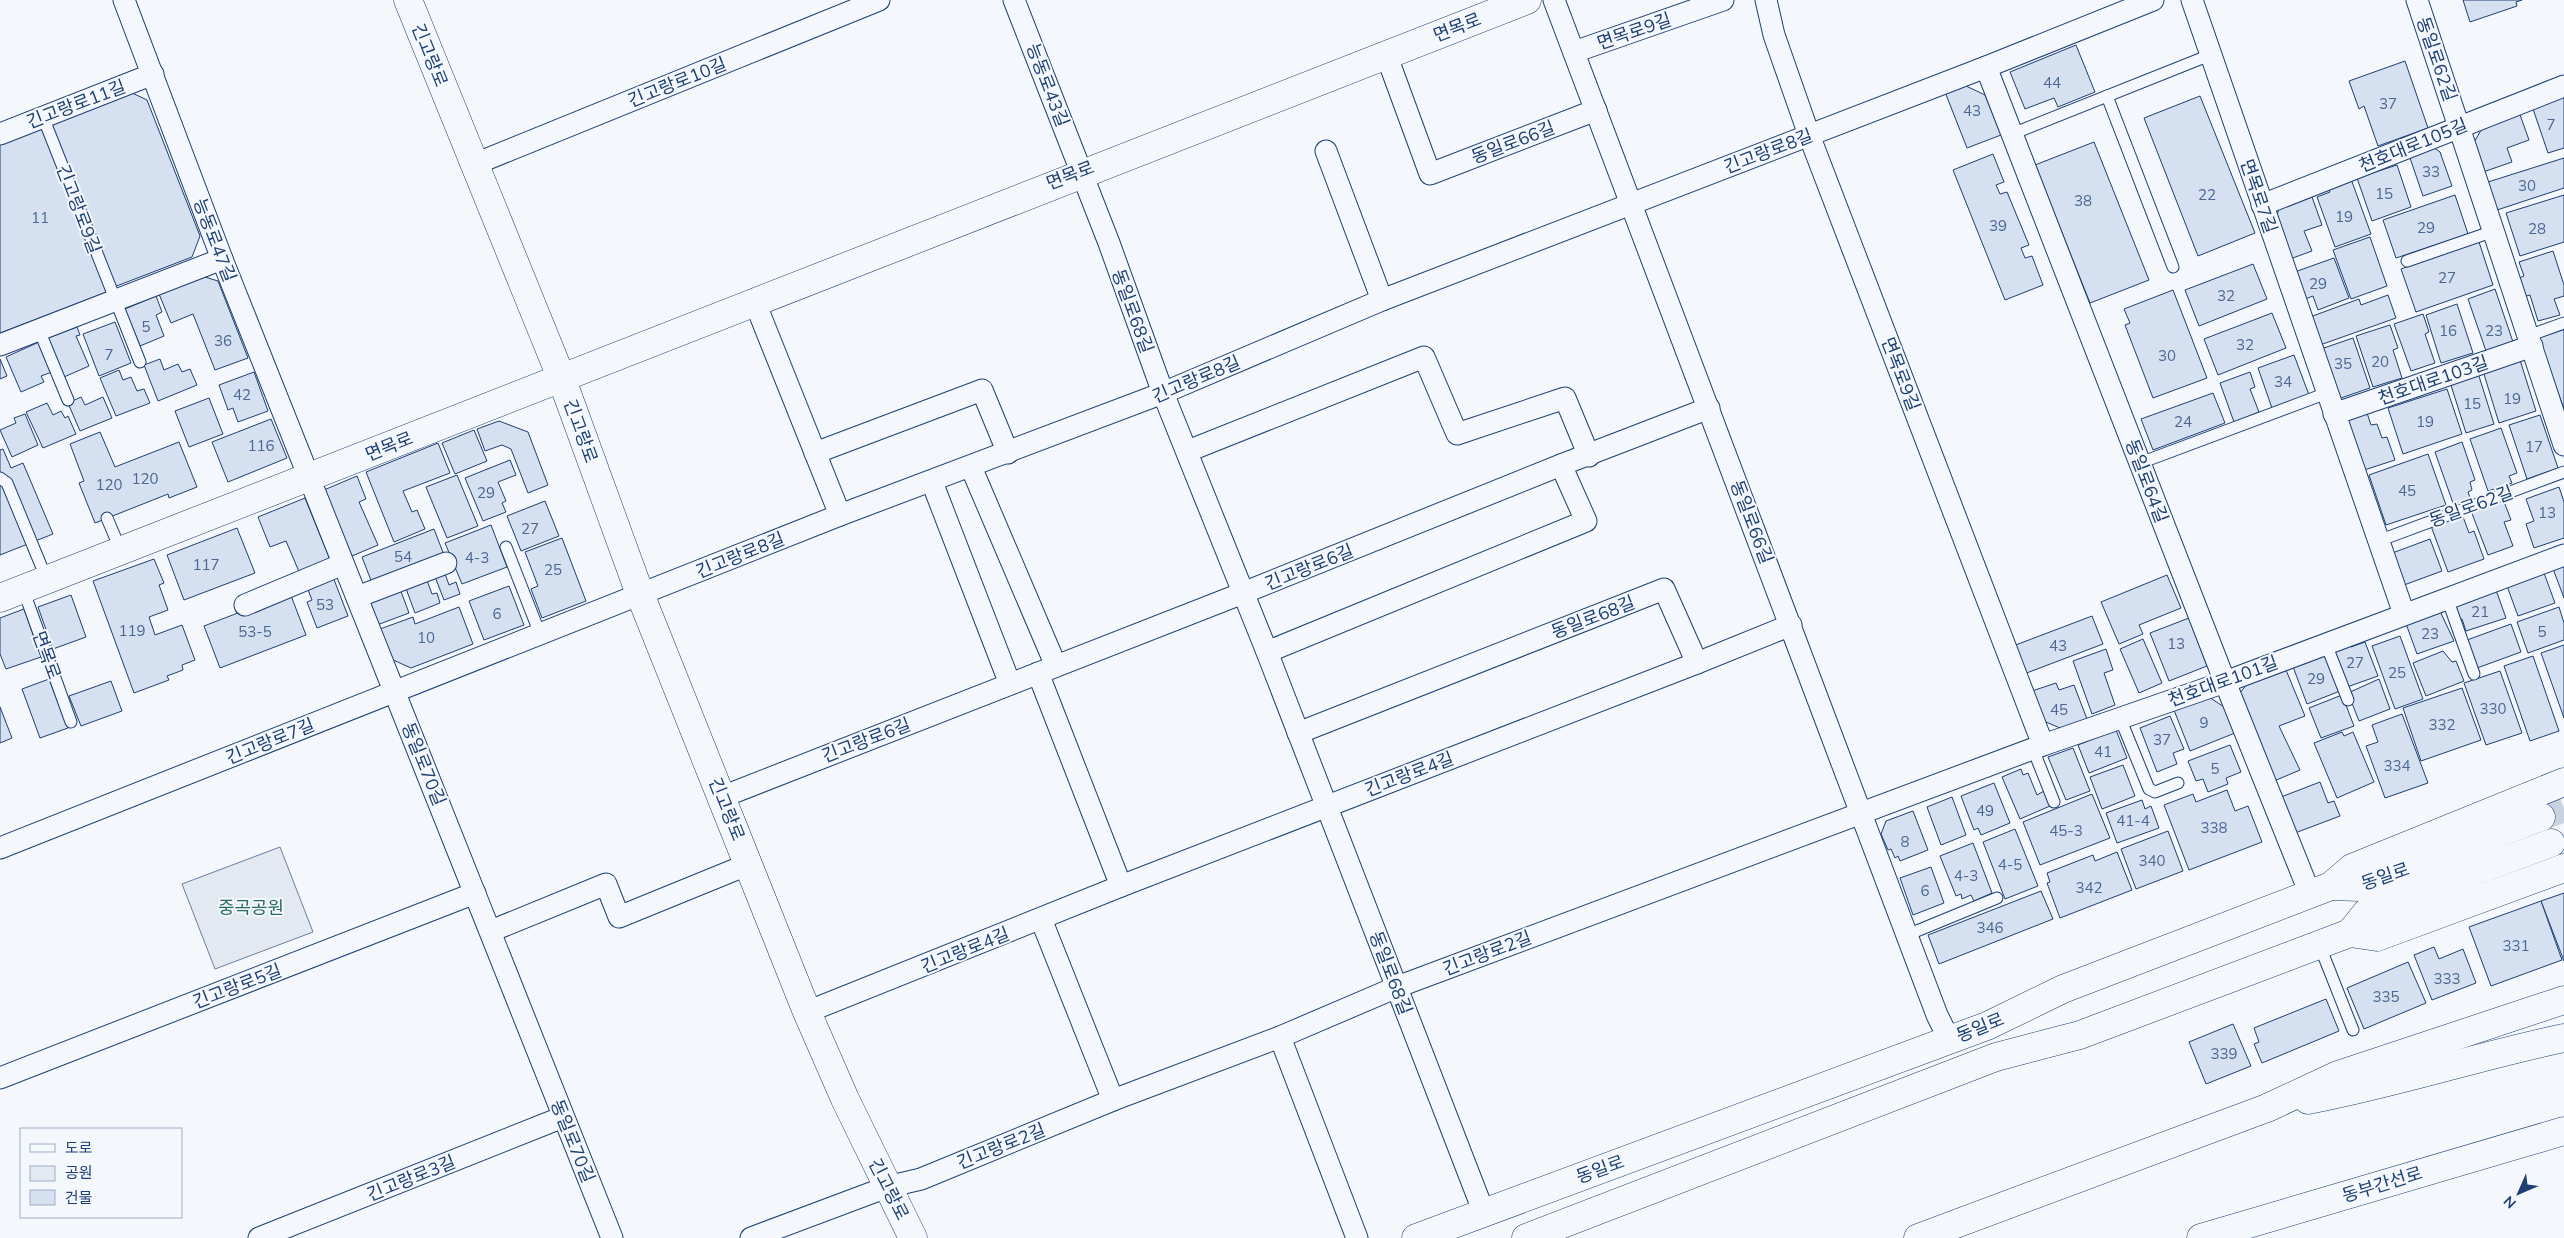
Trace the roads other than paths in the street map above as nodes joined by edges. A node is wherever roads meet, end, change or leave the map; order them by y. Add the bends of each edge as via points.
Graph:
1 (124, 0) edge
2 (408, 0) edge
3 (879, 0) edge
4 (1014, 0) edge
5 (1527, 0) edge
6 (1554, 0) edge
7 (1723, 0) edge
8 (1766, 0) edge
9 (2153, 0) edge
10 (2192, 0) edge
11 (2417, 0) edge
12 (1574, 52) junction
13 (1386, 54) junction
14 (2210, 54) junction
15 (1986, 67) junction
16 (153, 74) junction
17 (2564, 86) edge
18 (2107, 96) junction
19 (1596, 110) junction
20 (44, 117) junction
21 (2459, 127) junction
22 (0, 134) edge
23 (2012, 134) junction
24 (1809, 135) junction
25 (1326, 151) dead end
26 (474, 164) junction
27 (1081, 171) junction
28 (1631, 203) junction
29 (2262, 205) junction
30 (2494, 231) junction
31 (222, 259) junction
32 (2407, 261) dead end
33 (2173, 267) dead end
34 (754, 300) junction
35 (1382, 300) junction
36 (115, 301) junction
37 (2564, 323) edge
38 (39, 330) junction
39 (2530, 341) junction
40 (0, 345) edge
41 (140, 362) dead end
42 (561, 377) junction
43 (2327, 392) junction
44 (1163, 393) junction
45 (68, 400) dead end
46 (1709, 408) junction
47 (2334, 414) junction
48 (2564, 445) edge
49 (1188, 452) junction
50 (815, 453) junction
51 (1008, 453) junction
52 (1589, 456) junction
53 (2140, 463) junction
54 (1561, 465) junction
55 (971, 467) junction
56 (2564, 472) edge
57 (0, 478) edge
58 (309, 478) junction
59 (932, 482) junction
60 (840, 515) junction
61 (107, 518) dead end
62 (2378, 541) junction
63 (506, 547) dead end
64 (121, 551) junction
65 (2564, 555) edge
66 (446, 563) dead end
67 (344, 564) junction
68 (23, 589) edge
69 (640, 594) junction
70 (1244, 594) junction
71 (357, 597) junction
72 (2447, 598) junction
73 (245, 605) dead end
74 (2404, 614) junction
75 (1791, 625) junction
76 (540, 634) junction
77 (2326, 644) junction
78 (1267, 652) junction
79 (1697, 663) junction
80 (1047, 670) junction
81 (2474, 674) dead end
82 (2225, 682) junction
83 (1010, 684) junction
84 (395, 691) junction
85 (2348, 700) dead end
86 (2120, 718) junction
87 (72, 722) dead end
88 (1298, 733) junction
89 (2038, 746) junction
90 (2564, 782) edge
91 (2178, 783) dead end
92 (722, 796) junction
93 (2054, 802) dead end
94 (1326, 806) junction
95 (1862, 812) junction
96 (2541, 817) tunnel mouth
97 (2551, 843) tunnel mouth
98 (0, 848) edge
99 (749, 864) junction
100 (2564, 868) edge
101 (1121, 886) junction
102 (2321, 890) junction
103 (475, 894) junction
104 (1997, 898) dead end
105 (1041, 919) junction
106 (491, 931) junction
107 (2350, 933) junction
108 (1907, 934) junction
109 (2319, 944) junction
110 (1397, 987) junction
111 (2564, 1000) edge
112 (807, 1012) junction
113 (2353, 1030) dead end
114 (1280, 1037) junction
115 (2564, 1038) edge
116 (1948, 1040) junction
117 (0, 1078) edge
118 (1113, 1100) junction
119 (2267, 1108) junction
120 (563, 1117) junction
121 (2564, 1131) edge
122 (887, 1187) junction
123 (1484, 1212) junction
124 (259, 1238) edge
125 (612, 1238) edge
126 (751, 1238) edge
127 (913, 1238) edge
128 (1357, 1238) edge
129 (1416, 1238) edge
130 (1526, 1238) edge
131 (1918, 1238) edge
132 (2201, 1238) edge

1 - 16 street, 능동로47길
2 - 26 main road, 긴고랑로
3 - 26 street, 긴고랑로10길
4 - 27 street, 능동로43길
5 - 13 main road, 면목로
6 - 12 street, 동일로66길
7 - 12 street, 면목로9길
8 - 24 street, 면목로9길 via 1774,35
9 - 15 street, 긴고랑로8길
10 - 14 street, 면목로7길
11 - 21 street, 동일로62길
12 - 19 street, 동일로66길
13 - 19 street, 동일로66길 via 1430,174
13 - 27 main road, 면목로
14 - 18 lane
14 - 29 street, 면목로7길
15 - 23 street, 동일로64길
15 - 24 street, 긴고랑로8길
16 - 20 street, 긴고랑로11길
16 - 31 street, 능동로47길
17 - 21 street, 천호대로105길
18 - 23 lane
18 - 33 lane
19 - 28 street, 동일로66길
20 - 22 street, 긴고랑로11길
20 - 36 lane, 긴고랑로9길
21 - 29 street, 천호대로105길
21 - 30 street, 동일로62길
23 - 53 street, 동일로64길
24 - 28 street, 긴고랑로8길
24 - 89 street, 면목로9길
25 - 35 street
26 - 42 main road, 긴고랑로
27 - 34 main road, 면목로
27 - 44 street, 동일로68길
28 - 35 street, 긴고랑로8길
28 - 46 street, 동일로66길
29 - 43 street, 면목로7길
30 - 32 lane
30 - 39 street, 동일로62길
31 - 36 street
31 - 58 street, 능동로47길
34 - 42 main road, 면목로
34 - 50 street
35 - 44 street, 긴고랑로8길
36 - 38 street
36 - 41 lane, 긴고랑로9길
37 - 39 lane, 천호대로103길
38 - 40 street
38 - 45 lane
39 - 47 street, 천호대로103길
39 - 48 street, 동일로62길
42 - 58 main road, 면목로
42 - 69 main road, 긴고랑로
43 - 47 street, 면목로7길
43 - 53 lane
44 - 49 street, 동일로68길
44 - 51 street, 긴고랑로8길
46 - 52 street, 긴고랑로6길
46 - 75 street, 동일로66길
47 - 62 street, 면목로7길
49 - 52 street via 1424,358 1457,434 1565,398
49 - 70 street, 동일로68길
50 - 51 street via 982,390
50 - 60 street
51 - 55 street, 긴고랑로8길
52 - 54 street, 긴고랑로6길
53 - 82 street, 동일로64길
54 - 70 street, 긴고랑로6길
54 - 78 street via 1586,521
55 - 59 street, 긴고랑로8길
55 - 80 street
56 - 62 lane, 동일로62길
57 - 68 lane via 7,483
58 - 64 main road, 면목로
58 - 67 street, 동일로70길
59 - 60 street, 긴고랑로8길
59 - 83 street
60 - 69 street, 긴고랑로8길
61 - 64 lane
62 - 74 street, 면목로7길
63 - 76 lane
64 - 68 main road, 면목로
65 - 72 street, 천호대로101길
66 - 71 street
67 - 71 street, 동일로70길
67 - 73 street
68 - 87 lane, 면목로
69 - 76 street, 긴고랑로7길
69 - 92 main road, 긴고랑로
70 - 78 street, 동일로68길
70 - 80 street, 긴고랑로6길
71 - 84 street, 동일로70길
72 - 74 street, 천호대로101길
72 - 81 lane
74 - 77 street, 천호대로101길
75 - 79 street, 긴고랑로4길
75 - 95 street, 동일로66길
76 - 84 street, 긴고랑로7길
77 - 82 street, 천호대로101길
77 - 85 lane
78 - 88 street, 동일로68길
79 - 88 street, 동일로68길 via 1664,589
79 - 94 street, 긴고랑로4길
80 - 83 street, 긴고랑로6길
80 - 101 street
82 - 86 street, 천호대로101길
82 - 102 street, 동일로64길
83 - 92 street, 긴고랑로6길
84 - 98 street, 긴고랑로7길
84 - 103 street, 동일로70길
86 - 89 street, 천호대로101길
86 - 91 lane via 2149,789 2155,792
88 - 94 street, 동일로68길
89 - 93 lane
89 - 95 street, 천호대로101길
90 - 102 main road via 2352,868
92 - 99 main road, 긴고랑로
94 - 101 street, 긴고랑로4길
94 - 110 street, 동일로68길
95 - 108 street, 동일로66길
95 - 110 street, 긴고랑로2길
96 - 102 main road, 동일로 via 2360,887
97 - 107 main road, 동일로 via 2368,912
99 - 106 street, 긴고랑로 via 619,917 606,884
99 - 112 main road, 긴고랑로
100 - 107 main road via 2377,937
101 - 105 street, 긴고랑로4길
102 - 116 main road, 동일로 via 2063,989 1986,1026
103 - 106 street, 동일로70길
103 - 117 street, 긴고랑로5길
104 - 108 lane
105 - 112 street, 긴고랑로4길
105 - 118 street
106 - 120 street, 동일로70길
107 - 109 main road, 동일로
108 - 116 street, 동일로66길
109 - 113 lane
109 - 130 main road, 동일로 via 2080,1035 1996,1057
110 - 114 street, 긴고랑로2길
110 - 123 street, 동일로68길
111 - 119 main road via 2338,1075
112 - 122 main road, 긴고랑로 via 844,1099
114 - 118 street, 긴고랑로2길
114 - 128 street
115 - 119 main road via 2344,1093
116 - 123 main road, 동일로
118 - 122 street, 긴고랑로2길 via 921,1179
119 - 131 main road
120 - 124 street, 긴고랑로3길
120 - 125 street, 동일로70길
121 - 132 main road, 동부간선로
122 - 126 street, 긴고랑로2길
122 - 127 main road, 긴고랑로
123 - 129 main road, 동일로

